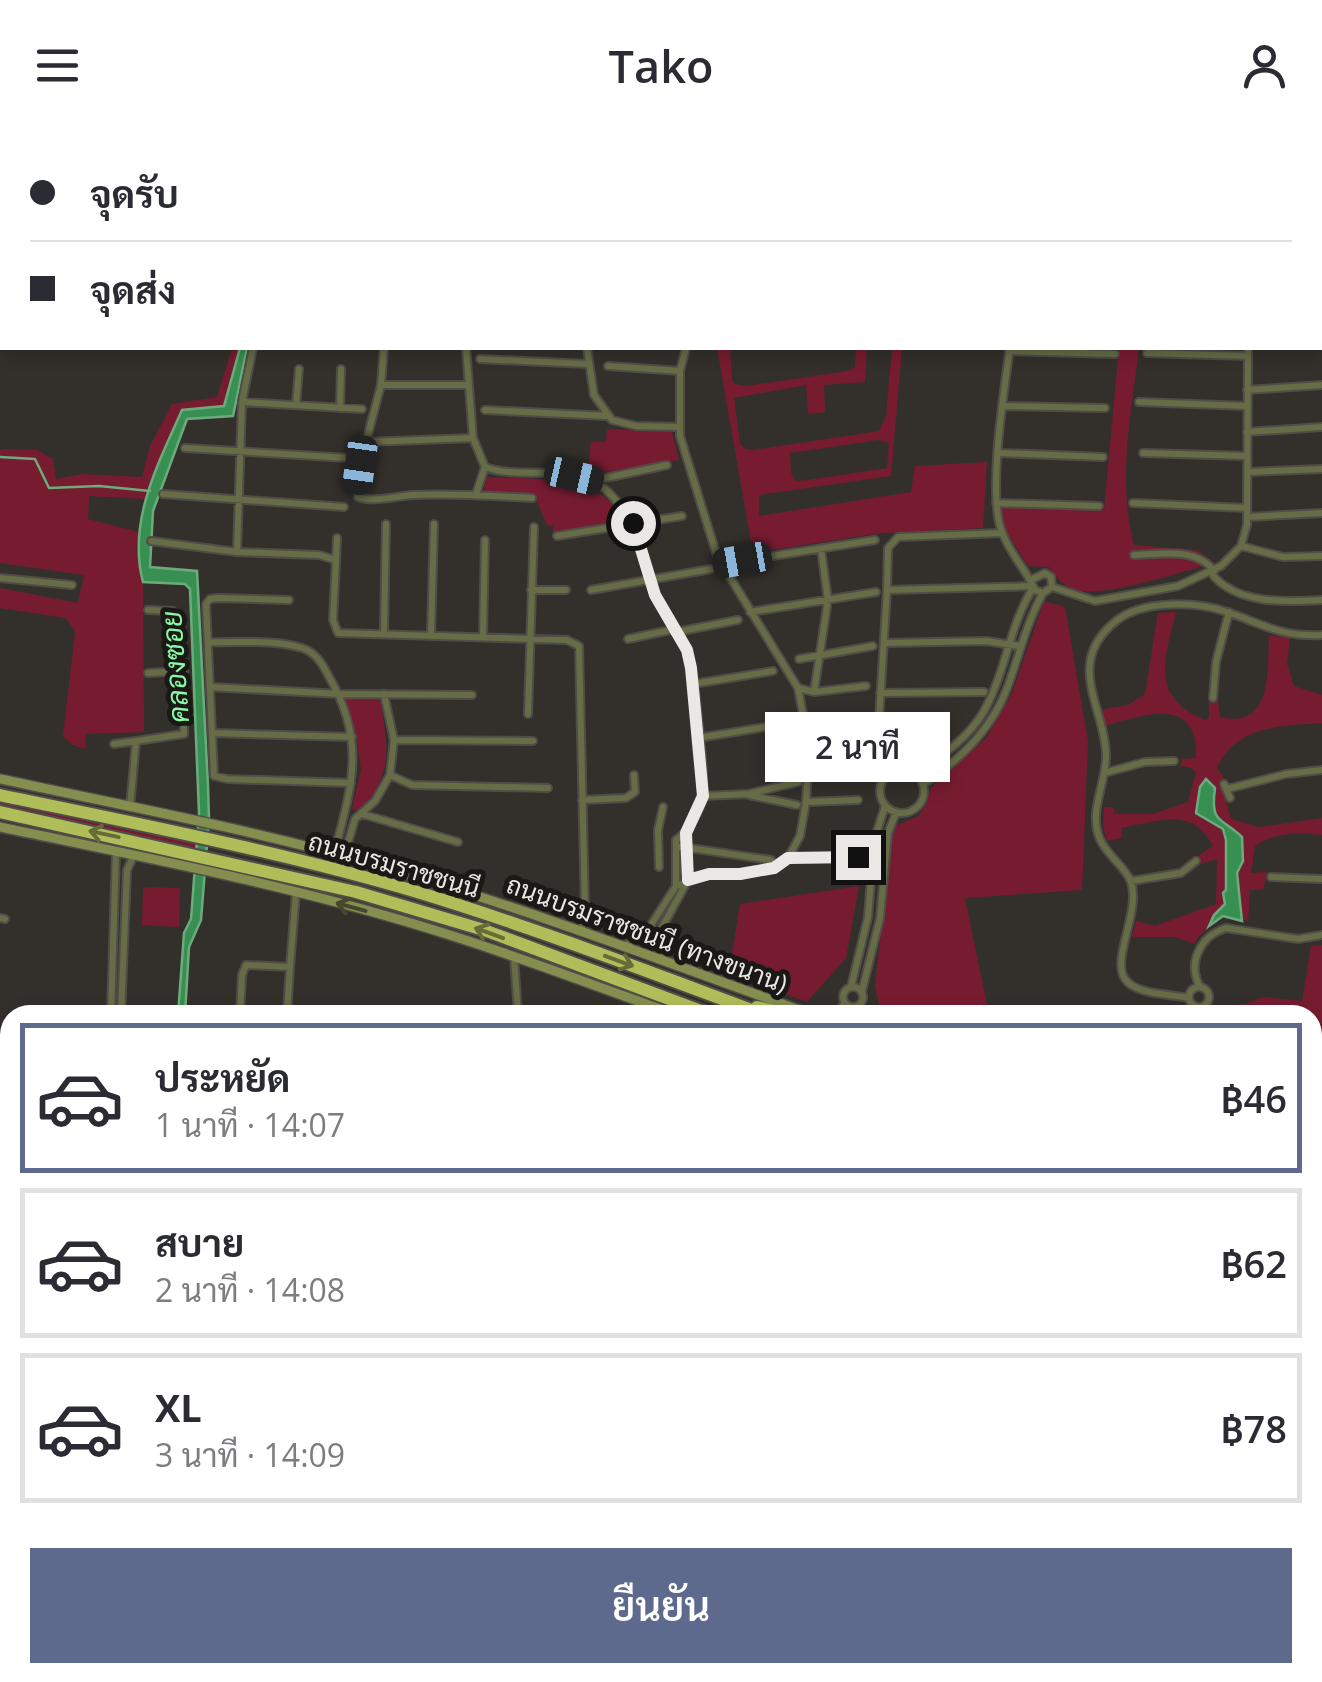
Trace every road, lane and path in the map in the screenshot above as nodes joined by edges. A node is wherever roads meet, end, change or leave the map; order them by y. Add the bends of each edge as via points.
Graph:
1 (254, 350) edge
2 (384, 350) edge
3 (466, 350) edge
4 (587, 350) edge
5 (685, 350) edge
6 (1009, 350) edge
7 (1030, 350) edge
8 (1147, 352) dead end
9 (1248, 352) edge
10 (1115, 354) dead end
11 (480, 359) dead end
12 (589, 364) junction
13 (608, 366) dead end
14 (299, 368) dead end
15 (341, 369) dead end
16 (680, 370) junction
17 (470, 385) junction
18 (1322, 385) edge
19 (381, 386) junction
20 (1247, 390) junction
21 (242, 402) junction
22 (1138, 402) dead end
23 (296, 405) junction
24 (1002, 406) junction
25 (1248, 406) junction
26 (340, 408) junction
27 (1106, 408) dead end
28 (362, 409) dead end
29 (485, 410) dead end
30 (608, 416) junction
31 (679, 426) junction
32 (1322, 427) edge
33 (1248, 432) junction
34 (472, 438) junction
35 (366, 442) junction
36 (185, 448) dead end
37 (1000, 452) junction
38 (1143, 452) dead end
39 (239, 453) junction
40 (1247, 456) junction
41 (1103, 457) dead end
42 (348, 458) dead end
43 (667, 465) dead end
44 (485, 467) junction
45 (1322, 469) edge
46 (1248, 472) junction
47 (594, 480) junction
48 (163, 494) dead end
49 (476, 495) junction
50 (532, 498) dead end
51 (237, 501) junction
52 (996, 503) junction
53 (1133, 503) dead end
54 (1100, 506) dead end
55 (344, 507) dead end
56 (1247, 513) junction
57 (1322, 513) edge
58 (682, 516) dead end
59 (633, 523) junction
60 (386, 524) dead end
61 (434, 524) dead end
62 (534, 527) dead end
63 (1002, 533) junction
64 (557, 536) dead end
65 (337, 538) dead end
66 (485, 540) dead end
67 (875, 540) dead end
68 (152, 541) dead end
69 (1242, 546) junction
70 (820, 549) junction
71 (237, 552) junction
72 (1134, 555) dead end
73 (1322, 556) edge
74 (336, 560) junction
75 (721, 564) junction
76 (711, 569) dead end
77 (1213, 572) junction
78 (0, 578) edge
79 (652, 581) junction
80 (1033, 584) junction
81 (72, 586) dead end
82 (1052, 588) junction
83 (531, 590) junction
84 (566, 590) dead end
85 (591, 590) dead end
86 (887, 590) junction
87 (876, 592) dead end
88 (1043, 594) junction
89 (289, 600) dead end
90 (828, 600) junction
91 (1322, 600) edge
92 (148, 610) dead end
93 (750, 612) junction
94 (1229, 612) junction
95 (738, 620) dead end
96 (676, 631) junction
97 (384, 634) junction
98 (1322, 635) edge
99 (431, 636) junction
100 (483, 637) junction
101 (628, 639) dead end
102 (531, 640) junction
103 (209, 642) junction
104 (884, 643) junction
105 (873, 646) dead end
106 (1007, 648) junction
107 (1018, 651) junction
108 (821, 654) junction
109 (799, 659) dead end
110 (772, 671) dead end
111 (148, 672) dead end
112 (184, 672) junction
113 (693, 684) junction
114 (866, 686) dead end
115 (210, 687) junction
116 (798, 688) junction
117 (814, 692) junction
118 (984, 692) dead end
119 (880, 693) junction
120 (340, 694) junction
121 (384, 694) junction
122 (472, 695) dead end
123 (1214, 698) dead end
124 (528, 714) dead end
125 (796, 722) dead end
126 (212, 732) junction
127 (352, 737) junction
128 (698, 738) junction
129 (394, 740) junction
130 (136, 741) junction
131 (532, 741) dead end
132 (114, 744) dead end
133 (862, 744) dead end
134 (810, 746) junction
135 (876, 752) dead end
136 (1174, 761) dead end
137 (1322, 770) edge
138 (1104, 773) junction
139 (390, 774) junction
140 (916, 774) junction
141 (634, 775) dead end
142 (0, 779) edge
143 (798, 782) dead end
144 (351, 783) junction
145 (923, 784) junction
146 (548, 788) dead end
147 (748, 794) junction
148 (0, 795) edge
149 (703, 796) junction
150 (1230, 798) dead end
151 (582, 800) junction
152 (858, 800) dead end
153 (806, 802) junction
154 (797, 805) dead end
155 (130, 806) junction
156 (885, 806) junction
157 (663, 807) dead end
158 (0, 812) edge
159 (896, 813) junction
160 (344, 816) junction
161 (358, 817) junction
162 (0, 827) edge
163 (658, 838) junction
164 (687, 840) junction
165 (458, 842) dead end
166 (676, 843) junction
167 (116, 852) junction
168 (134, 855) junction
169 (339, 855) junction
170 (858, 857) dead end
171 (788, 858) junction
172 (771, 860) dead end
173 (1196, 860) dead end
174 (196, 861) junction
175 (213, 865) junction
176 (659, 868) dead end
177 (117, 869) junction
178 (127, 870) junction
179 (1271, 877) dead end
180 (1322, 879) edge
181 (688, 880) junction
182 (1131, 881) junction
183 (676, 886) junction
184 (296, 892) junction
185 (654, 918) junction
186 (663, 921) junction
187 (582, 931) junction
188 (1322, 935) edge
189 (118, 943) junction
190 (623, 946) junction
191 (514, 956) junction
192 (664, 961) junction
193 (290, 967) junction
194 (850, 987) junction
195 (1200, 987) junction
196 (862, 991) junction
197 (117, 995) junction
198 (711, 995) junction
199 (1189, 998) junction
200 (640, 1002) junction
201 (845, 1003) joint
202 (114, 1005) edge
203 (119, 1005) edge
204 (240, 1005) edge
205 (288, 1005) edge
206 (517, 1005) edge
207 (641, 1005) edge
208 (648, 1005) edge
209 (685, 1005) edge
210 (738, 1005) edge
211 (750, 1005) edge
212 (785, 1005) edge
213 (847, 1005) edge
214 (859, 1005) edge
215 (1193, 1005) edge
216 (1205, 1005) edge

1 - 21 street
2 - 19 street
3 - 17 street
4 - 12 street
5 - 16 street
6 - 24 street
7 - 10 street
8 - 9 street
9 - 20 street
11 - 12 street
12 - 30 street via 594,395
13 - 16 street
14 - 23 street
15 - 26 street
16 - 31 street
17 - 19 street
17 - 34 street
18 - 20 street
19 - 35 street
20 - 25 street
21 - 23 street
21 - 39 street
22 - 25 street
23 - 26 street
24 - 27 street
24 - 37 street
25 - 33 street
26 - 28 street
29 - 30 street
30 - 31 street via 636,426
31 - 75 street
32 - 33 street
33 - 40 street
34 - 35 street
34 - 44 street
35 - 49 street via 357,490 362,500
36 - 39 street
37 - 41 street
37 - 52 street
38 - 40 street
39 - 42 street
39 - 51 street
40 - 46 street
43 - 47 street
44 - 47 street
44 - 49 street
45 - 46 street
46 - 56 street
47 - 59 street
48 - 51 street
49 - 50 street
51 - 55 street
51 - 71 street
52 - 54 street
52 - 63 street
53 - 56 street
56 - 57 street
56 - 69 street
58 - 59 street
59 - 64 street
59 - 79 street
60 - 97 street
61 - 99 street
62 - 83 street
63 - 80 street
63 - 86 street via 898,537 888,548
65 - 74 street
66 - 100 street
67 - 70 street
68 - 71 street
69 - 73 street via 1283,557
69 - 77 street
70 - 75 street
70 - 90 street
71 - 74 street
72 - 77 street via 1200,557
74 - 97 street via 334,628
75 - 93 street
76 - 79 street
77 - 82 street via 1105,600
77 - 91 street via 1226,587 1262,599
78 - 81 street
79 - 85 street
79 - 96 street
80 - 82 street via 1048,574
80 - 86 street
80 - 88 street
80 - 106 street
82 - 88 street
83 - 84 street
83 - 102 street
86 - 104 street
87 - 90 street
88 - 107 street
89 - 103 street via 210,599
90 - 93 street
90 - 108 street
92 - 112 street via 178,614
93 - 116 street
94 - 98 street via 1280,632
94 - 123 street
94 - 138 street via 1135,610 1102,636 1089,669 1106,749
95 - 96 street
96 - 101 street
96 - 113 street
97 - 99 street
99 - 100 street
100 - 102 street
102 - 124 street
102 - 151 street via 579,646
103 - 115 street
103 - 120 street via 304,648
104 - 106 street via 986,641
104 - 119 street
105 - 108 street
106 - 107 street
106 - 140 street via 983,713
107 - 145 street via 990,723
108 - 109 street
108 - 117 street
110 - 113 street
111 - 112 street
112 - 130 street via 184,734
113 - 128 street
114 - 117 street
115 - 120 street
115 - 126 street
116 - 117 street
116 - 134 street
118 - 119 street
119 - 135 street
120 - 121 street
120 - 127 street
121 - 122 street
121 - 129 street
125 - 128 street
126 - 127 street
126 - 144 street via 219,778
127 - 144 street
128 - 149 street
129 - 131 street
129 - 139 street
130 - 132 street
130 - 155 street
133 - 134 street
134 - 153 street
136 - 138 street
137 - 150 street via 1226,786
138 - 182 street via 1096,819 1100,840
139 - 146 street via 412,785
139 - 161 street
140 - 145 street
140 - 156 street via 889,773 880,788
141 - 151 street via 635,792 626,798
142 - 155 main road, ถนนบรมราชชนนี (ทางขนาน)
143 - 147 street
144 - 160 street
145 - 159 street via 914,810
147 - 149 street
147 - 154 street
148 -> 198 highway, ถนนบรมราชชนนี via 414,891
149 - 164 street
151 - 187 street
152 - 153 street
153 - 171 street
155 - 169 main road, ถนนบรมราชชนนี (ทางขนาน)
156 - 159 street
156 - 194 street
157 - 163 street
174 -> 158 highway, ถนนบรมราชชนนี
159 - 196 street
160 - 161 street
160 - 169 street
161 - 165 street
161 - 169 street
162 - 167 main road
163 - 166 street
163 - 176 street
164 - 166 street
164 - 166 street
164 - 172 street
164 - 181 street
166 - 183 street
167 - 168 main road
167 - 177 street
168 - 174 main road
168 - 178 street
169 - 187 main road, ถนนบรมราชชนนี (ทางขนาน)
170 - 171 street
171 - 181 street via 774,868
173 - 182 street via 1181,872
174 - 175 highway, ถนนบรมราชชนนี
175 - 184 main road
209 -> 175 highway, ถนนบรมราชชนนี via 484,930 356,892
177 - 178 street
177 - 189 street
178 - 189 street
179 - 180 street
181 - 183 street
181 - 186 street
182 - 199 street via 1133,916 1122,977 1133,988
183 - 185 street
191 -> 184 main road
184 - 193 street
185 - 186 street
185 - 190 street via 644,936
186 - 192 street via 658,938
187 - 190 main road, ถนนบรมราชชนนี (ทางขนาน)
188 - 195 street via 1218,931 1206,938 1194,964
189 - 197 street
190 - 192 main road, ถนนบรมราชชนนี (ทางขนาน)
191 - 200 main road
191 - 206 street
192 - 212 main road, ถนนบรมราชชนนี (ทางขนาน)
193 - 204 street via 246,965
193 - 205 street
194 - 196 street
194 - 201 street
195 - 199 street
195 - 216 street via 1207,990
196 - 214 street
197 - 202 street
197 - 203 street
198 - 210 highway, ถนนบรมราชชนนี
198 - 211 highway
199 - 215 street
200 - 207 street
200 - 208 main road
201 - 213 street

